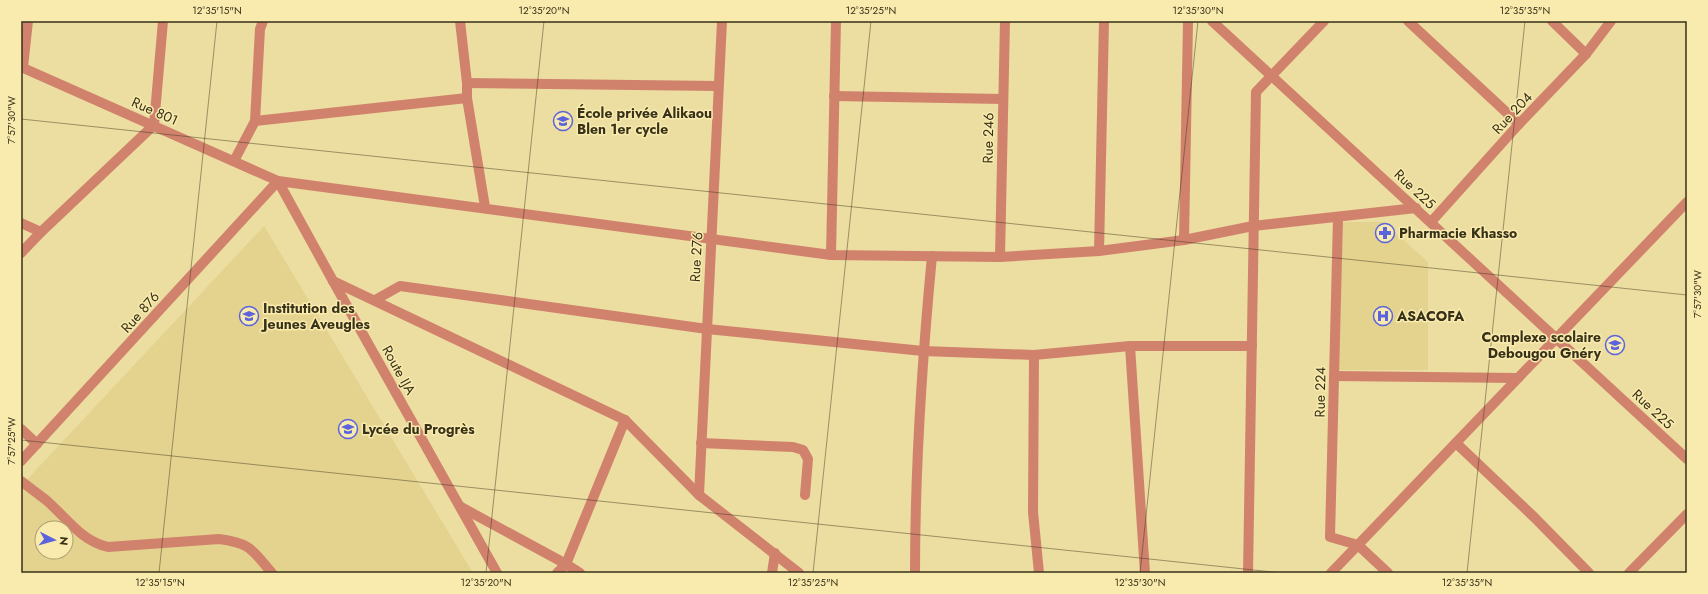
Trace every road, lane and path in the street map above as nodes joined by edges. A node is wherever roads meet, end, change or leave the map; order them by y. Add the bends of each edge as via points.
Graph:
1 (28, 21) edge
2 (163, 21) edge
3 (263, 21) edge
4 (460, 21) edge
5 (722, 21) edge
6 (836, 21) edge
7 (1004, 21) edge
8 (1104, 21) edge
9 (1188, 21) edge
10 (1212, 21) edge
11 (1324, 21) edge
12 (1408, 21) edge
13 (1552, 21) edge
14 (1611, 21) edge
15 (1586, 54) junction
16 (22, 67) edge
17 (1271, 75) junction
18 (467, 83) junction
19 (718, 86) junction
20 (834, 96) junction
21 (467, 98) junction
22 (1003, 100) junction
23 (255, 121) junction
24 (1519, 124) junction
25 (154, 125) junction
26 (234, 160) junction
27 (278, 180) junction
28 (1687, 202) edge
29 (484, 207) junction
30 (1416, 208) junction
31 (1338, 218) junction
32 (1431, 222) junction
33 (21, 223) edge
34 (1253, 226) junction
35 (41, 232) junction
36 (711, 238) junction
37 (1184, 240) junction
38 (1100, 251) junction
39 (21, 253) edge
40 (831, 255) junction
41 (932, 256) junction
42 (1000, 256) junction
43 (333, 281) junction
44 (375, 300) junction
45 (706, 329) junction
46 (1556, 339) junction
47 (1130, 346) junction
48 (1252, 346) junction
49 (923, 351) junction
50 (1034, 355) junction
51 (1334, 376) junction
52 (1518, 378) junction
53 (625, 420) junction
54 (21, 429) edge
55 (701, 443) junction
56 (1456, 443) junction
57 (38, 444) junction
58 (1687, 460) edge
59 (21, 461) edge
60 (21, 481) edge
61 (698, 495) junction
62 (805, 495) dead end
63 (460, 506) junction
64 (1687, 514) edge
65 (1358, 545) junction
66 (775, 554) junction
67 (566, 564) junction
68 (272, 573) edge
69 (498, 573) edge
70 (557, 573) edge
71 (580, 573) edge
72 (772, 573) edge
73 (799, 573) edge
74 (915, 573) edge
75 (1039, 573) edge
76 (1145, 573) edge
77 (1248, 573) edge
78 (1331, 573) edge
79 (1388, 573) edge
80 (1589, 573) edge
81 (1629, 573) edge

1 - 16 street
2 - 25 street
3 - 23 street via 260,29
4 - 18 street
5 - 19 street, Rue 276
6 - 20 street
7 - 22 street, Rue 246
8 - 38 street
9 - 37 street
10 - 17 street, Rue 225
11 - 17 street
12 - 24 street
13 - 15 street
14 - 15 street, Rue 204
15 - 24 street, Rue 204
16 - 25 street, Rue 801
17 - 30 street, Rue 225
17 - 34 street via 1256,92
18 - 19 street
18 - 21 street
19 - 36 street, Rue 276
20 - 22 street
20 - 40 street
21 - 23 street
21 - 29 street
22 - 42 street, Rue 246
23 - 26 street
24 - 32 street, Rue 204
25 - 26 street, Rue 801
25 - 35 street
26 - 27 street, Rue 801
27 - 29 street, Rue 801
27 - 43 street, Route IJA
27 - 57 street, Rue 876
28 - 46 street
29 - 36 street, Rue 801
30 - 31 street, Rue 801
30 - 32 street, Rue 225
31 - 34 street, Rue 801
31 - 51 street, Rue 224
32 - 46 street, Rue 225
33 - 35 street
34 - 37 street, Rue 801
34 - 48 street
35 - 39 street
36 - 40 street, Rue 801
36 - 45 street, Rue 276
37 - 38 street, Rue 801
38 - 42 street, Rue 801
40 - 41 street, Rue 801
41 - 42 street, Rue 801
41 - 49 street
43 - 44 street
43 - 63 street, Route IJA
44 - 45 street via 400,286
44 - 53 street
45 - 49 street
45 - 55 street, Rue 276
46 - 52 street
46 - 58 street, Rue 225
47 - 48 street
47 - 50 street
47 - 76 street
48 - 77 street
49 - 50 street
49 - 74 street
50 - 75 street via 1033,512
51 - 52 street
51 - 65 street, Rue 224 via 1330,537
52 - 56 street
53 - 61 street
53 - 67 street
54 - 57 street
55 - 61 street, Rue 276
55 - 62 street via 792,447 803,450 808,459
56 - 65 street
56 - 80 street
57 - 59 street, Rue 876
60 - 68 street via 46,500 84,537 96,544 108,547 219,538 250,547
61 - 66 street
63 - 67 street
63 - 69 street, Route IJA
64 - 81 street
65 - 78 street
65 - 79 street
66 - 72 street
66 - 73 street
67 - 70 street
67 - 71 street

